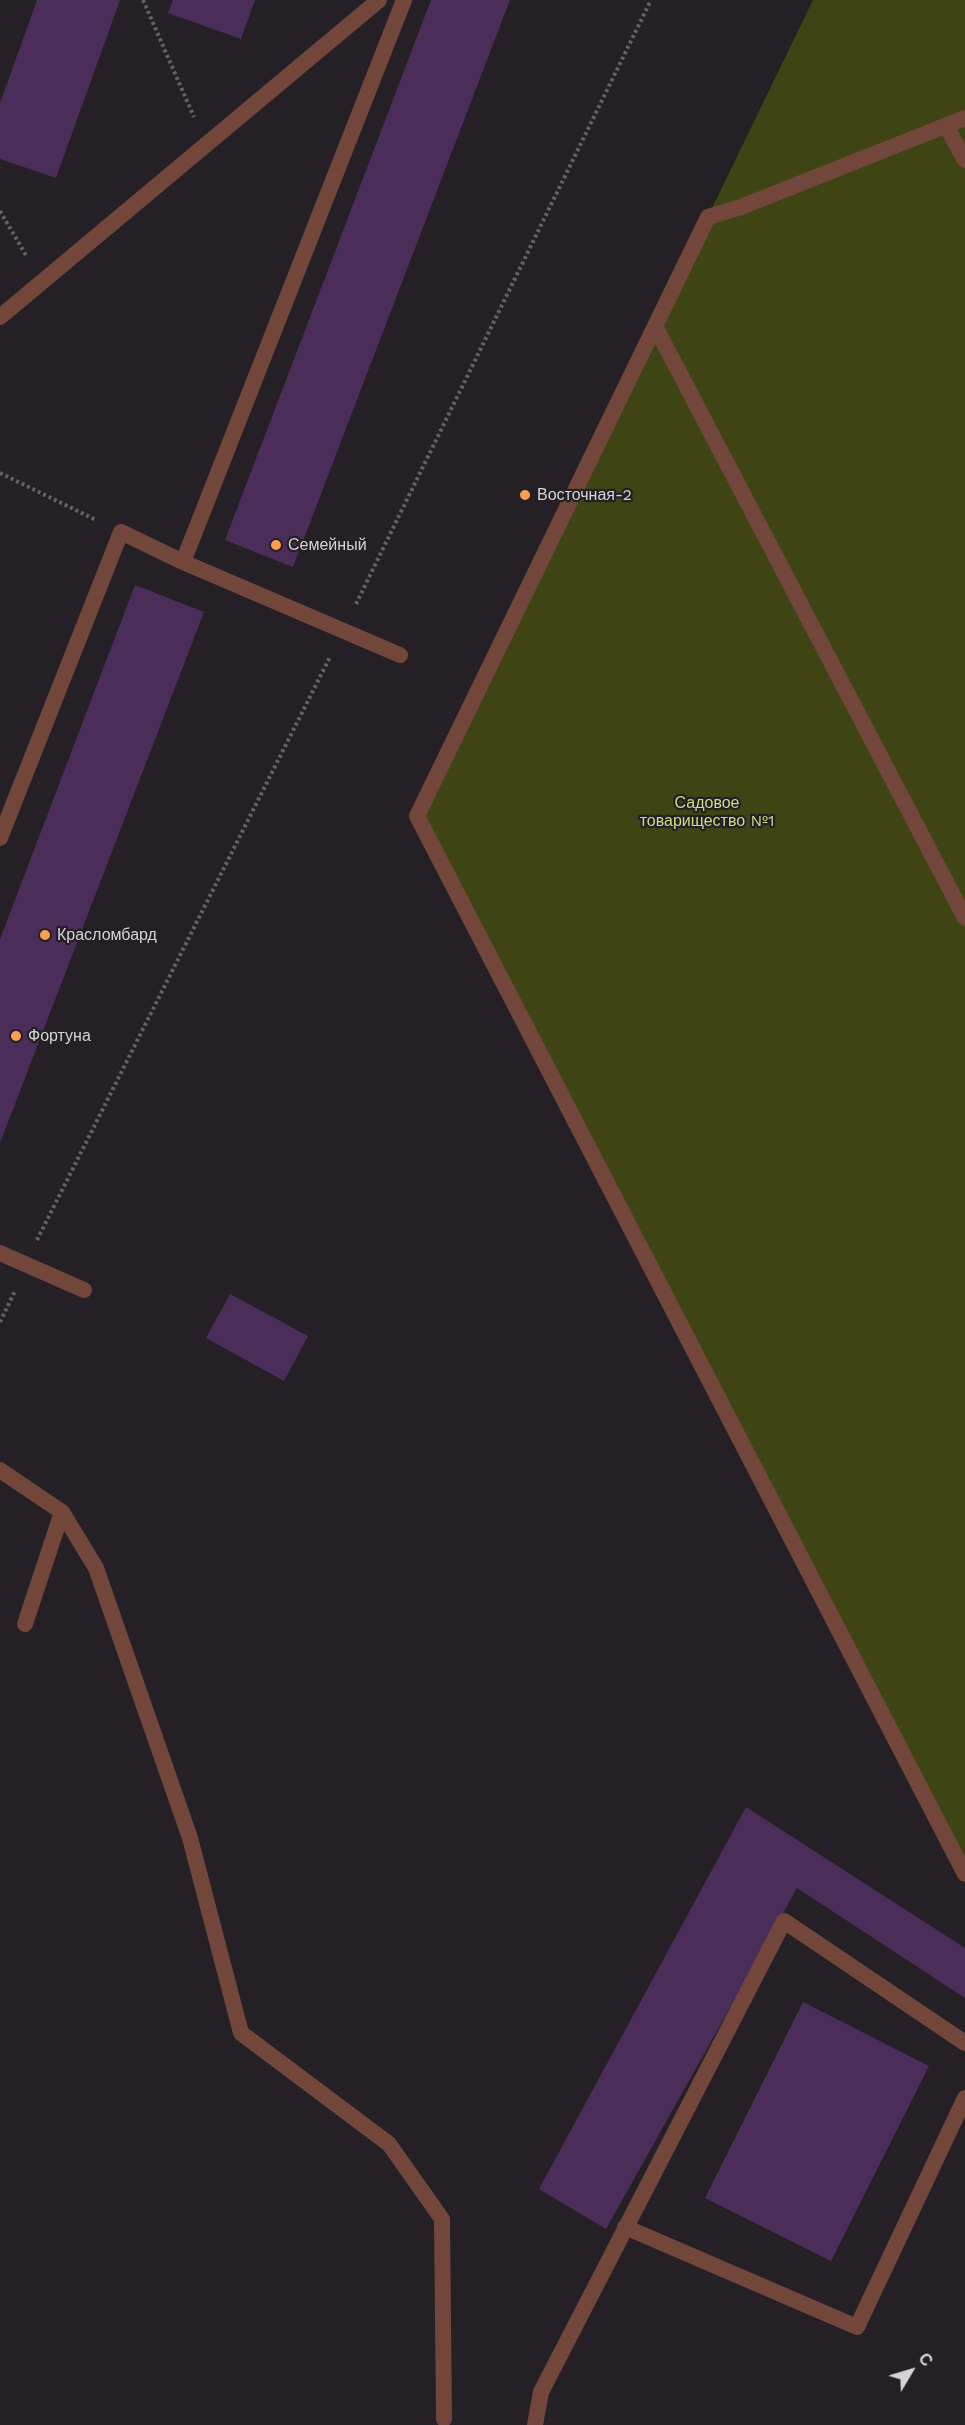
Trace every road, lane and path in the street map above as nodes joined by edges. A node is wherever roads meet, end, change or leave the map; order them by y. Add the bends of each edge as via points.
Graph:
1 (143, 0) edge
2 (379, 0) edge
3 (404, 0) edge
4 (651, 0) edge
5 (965, 118) edge
6 (946, 126) junction
7 (206, 145) junction
8 (965, 160) edge
9 (0, 211) edge
10 (41, 283) junction
11 (0, 317) edge
12 (655, 326) junction
13 (0, 473) edge
14 (121, 532) junction
15 (183, 562) junction
16 (343, 631) junction
17 (400, 655) dead end
18 (0, 838) edge
19 (965, 918) edge
20 (0, 1253) edge
21 (27, 1265) junction
22 (84, 1290) dead end
23 (0, 1323) edge
24 (0, 1470) edge
25 (62, 1512) junction
26 (25, 1624) dead end
27 (965, 1874) edge
28 (965, 2043) edge
29 (965, 2098) edge
30 (625, 2227) junction
31 (444, 2419) dead end
32 (535, 2425) edge

1 - 7 path
2 - 7 lane
3 - 15 lane
4 - 16 path
5 - 6 lane
6 - 8 lane
6 - 12 lane via 708,217
7 - 10 lane
9 - 10 path
10 - 11 lane
12 - 19 lane
12 - 27 lane via 417,816
13 - 14 path
14 - 15 lane
14 - 18 lane
15 - 16 lane
16 - 17 lane
16 - 21 path via 45,1222
20 - 21 lane
21 - 22 lane
21 - 23 path
24 - 25 lane
25 - 26 lane
25 - 31 lane via 96,1568 190,1838 241,2033 389,2144 442,2219
28 - 30 lane via 784,1921
29 - 30 lane via 857,2327
30 - 32 lane via 541,2392

